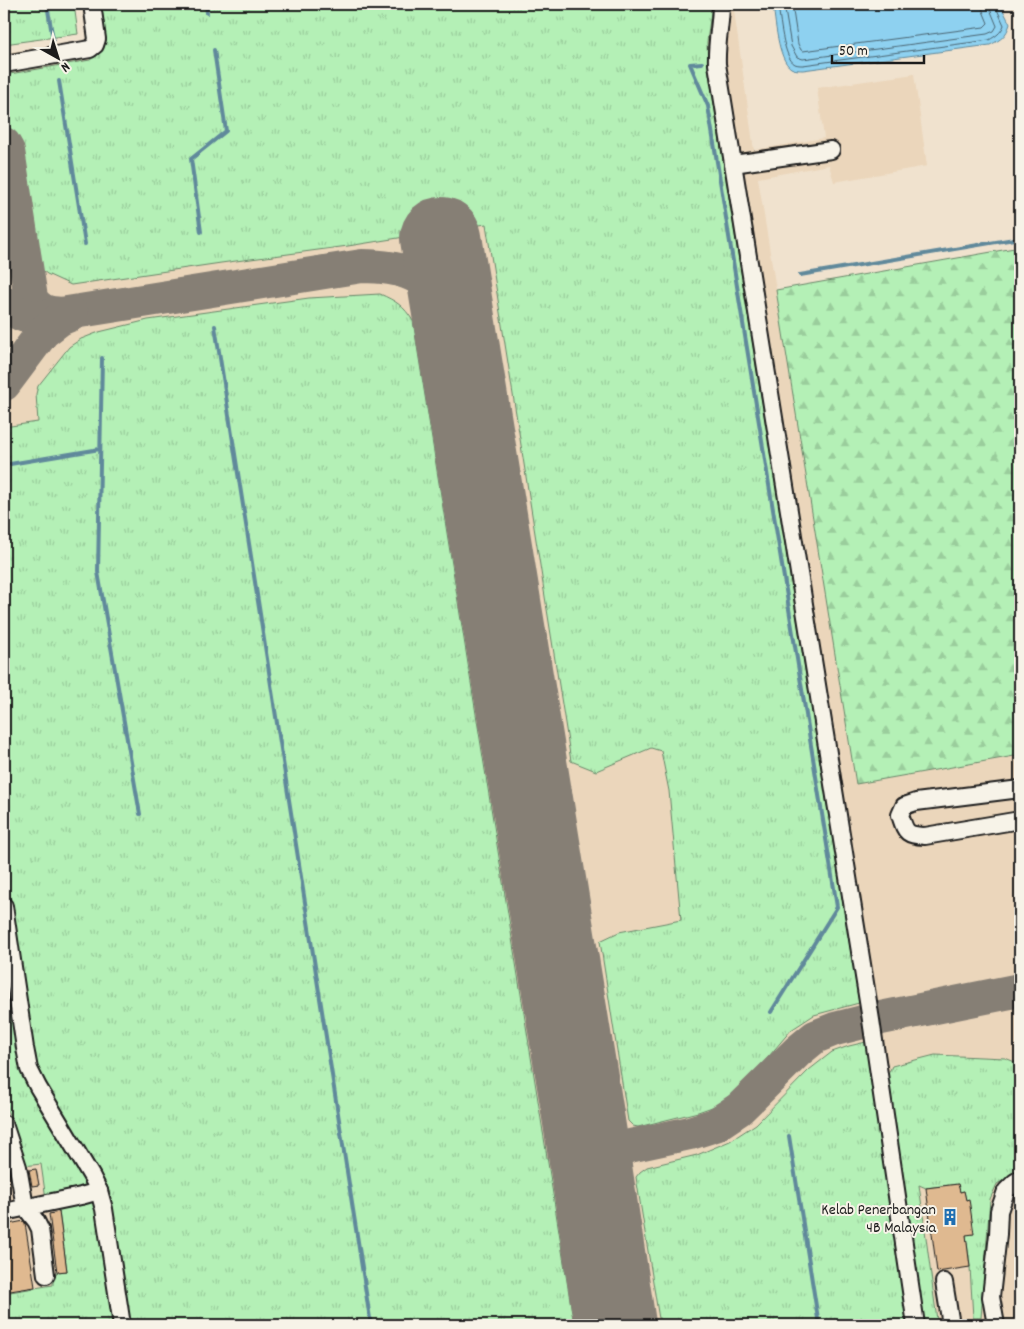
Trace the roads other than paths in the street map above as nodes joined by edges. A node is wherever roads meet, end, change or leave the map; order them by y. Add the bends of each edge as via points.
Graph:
1 (92, 4) edge
2 (721, 4) edge
3 (4, 64) edge
4 (831, 150) dead end
5 (734, 164) junction
6 (1020, 789) edge
7 (1020, 820) edge
8 (4, 906) edge
9 (5, 1130) edge
10 (1020, 1180) edge
11 (99, 1191) junction
12 (25, 1207) junction
13 (4, 1212) edge
14 (46, 1275) dead end
15 (944, 1282) dead end
16 (122, 1325) edge
17 (916, 1325) edge
18 (951, 1325) edge
19 (996, 1325) edge

1 - 3 lane via 97,39 90,49
2 - 5 lane via 716,64
4 - 5 lane
5 - 17 lane via 870,1010
6 - 7 lane via 916,802 904,806 900,815 905,830 912,836
8 - 11 lane via 29,1069
9 - 12 lane via 18,1167
10 - 19 lane via 1006,1191 999,1211 990,1298
11 - 12 lane
11 - 16 lane
12 - 13 lane
12 - 14 lane via 40,1229
15 - 18 lane

